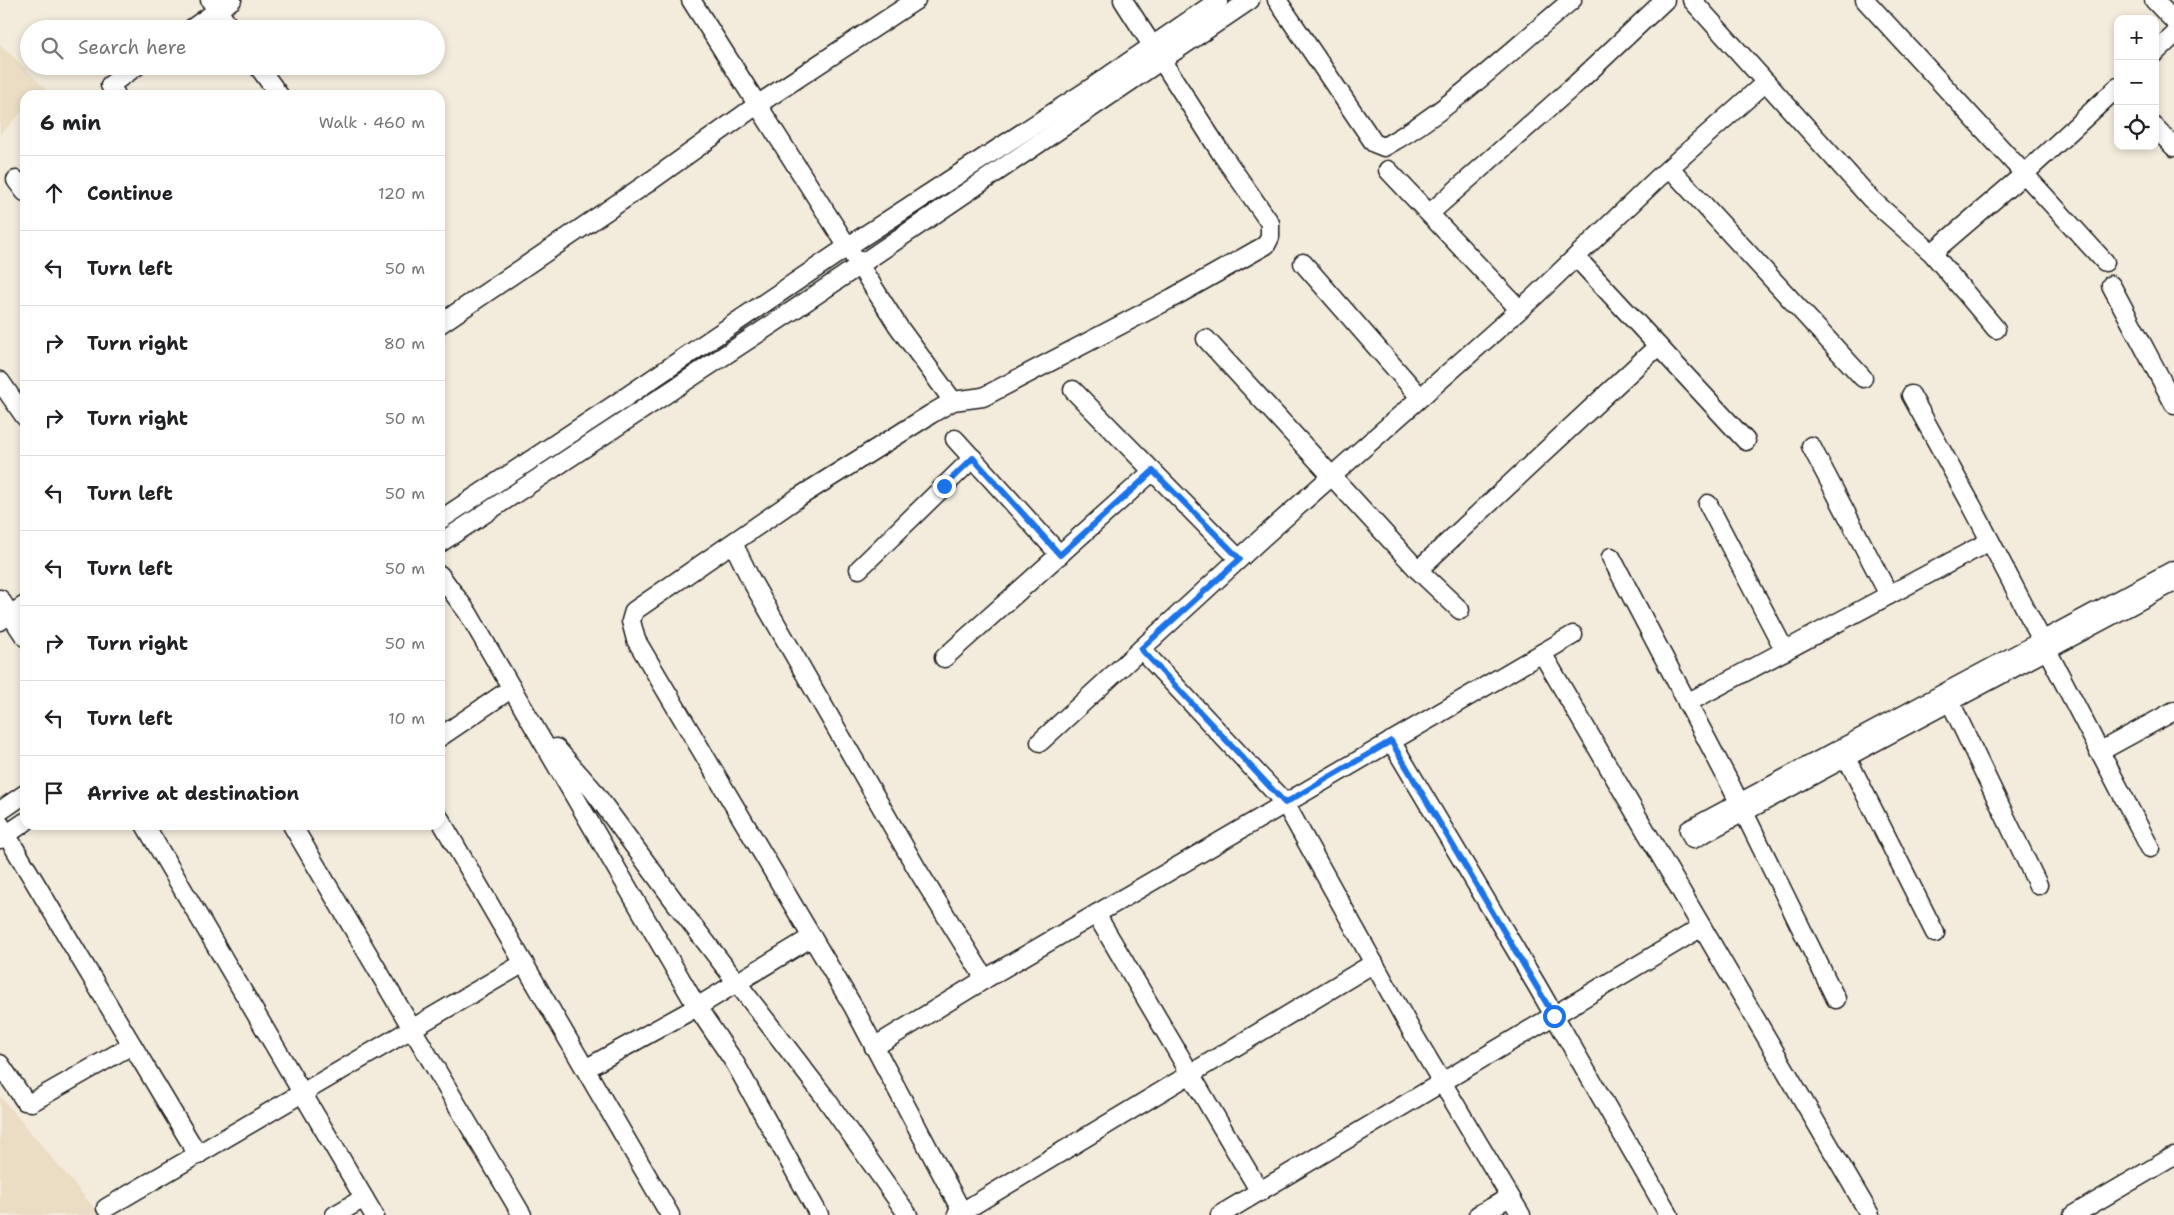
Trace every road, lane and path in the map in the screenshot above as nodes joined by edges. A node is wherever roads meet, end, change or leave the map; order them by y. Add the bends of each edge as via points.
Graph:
1 (232, 0) edge
2 (690, 0) edge
3 (1123, 0) edge
4 (1219, 0) edge
5 (1250, 0) edge
6 (1277, 0) edge
7 (1572, 0) edge
8 (1665, 0) edge
9 (1692, 0) edge
10 (1865, 0) edge
11 (2154, 0) edge
12 (912, 1) edge
13 (214, 5) edge
14 (200, 20) edge
15 (225, 20) edge
16 (2174, 22) edge
17 (2174, 36) edge
18 (2159, 49) edge
19 (1157, 53) junction
20 (124, 75) edge
21 (264, 75) edge
22 (1766, 82) junction
23 (113, 90) edge
24 (275, 90) edge
25 (2114, 92) edge
26 (757, 105) junction
27 (2159, 131) edge
28 (2174, 147) edge
29 (1670, 168) junction
30 (1388, 170) dead end
31 (2023, 175) junction
32 (1430, 213) junction
33 (847, 247) junction
34 (1932, 253) junction
35 (1576, 257) junction
36 (2105, 262) dead end
37 (1303, 264) dead end
38 (858, 265) junction
39 (2111, 285) dead end
40 (1519, 309) junction
41 (445, 321) edge
42 (1996, 330) dead end
43 (1206, 338) dead end
44 (1658, 346) junction
45 (1863, 378) dead end
46 (0, 381) edge
47 (1073, 390) dead end
48 (1910, 395) dead end
49 (1420, 397) junction
50 (952, 401) junction
51 (2174, 404) edge
52 (20, 410) edge
53 (955, 439) dead end
54 (1746, 441) dead end
55 (1811, 446) dead end
56 (973, 458) junction
57 (1153, 471) junction
58 (1332, 475) junction
59 (1708, 504) dead end
60 (445, 517) edge
61 (445, 540) edge
62 (1990, 541) junction
63 (733, 543) junction
64 (1060, 555) junction
65 (1611, 556) dead end
66 (1240, 559) junction
67 (859, 569) dead end
68 (1418, 570) junction
69 (2174, 570) edge
70 (445, 582) edge
71 (2174, 582) edge
72 (1889, 595) junction
73 (0, 599) edge
74 (20, 608) edge
75 (1460, 610) dead end
76 (5, 618) edge
77 (20, 632) edge
78 (1573, 635) dead end
79 (2044, 645) junction
80 (1141, 649) junction
81 (1786, 651) junction
82 (1542, 653) junction
83 (944, 658) dead end
84 (512, 688) junction
85 (1948, 697) junction
86 (1687, 703) junction
87 (2174, 711) edge
88 (529, 717) junction
89 (445, 734) edge
90 (1391, 741) junction
91 (1040, 742) dead end
92 (2099, 752) junction
93 (1844, 753) junction
94 (20, 797) edge
95 (1285, 803) junction
96 (1741, 808) junction
97 (0, 811) edge
98 (20, 824) edge
99 (445, 828) edge
100 (148, 830) edge
101 (295, 830) edge
102 (2, 832) edge
103 (2150, 848) dead end
104 (2038, 885) dead end
105 (1096, 914) junction
106 (1702, 927) junction
107 (1935, 934) dead end
108 (812, 937) junction
109 (524, 963) junction
110 (1374, 964) junction
111 (985, 979) junction
112 (736, 983) junction
113 (1836, 999) dead end
114 (697, 1007) junction
115 (1554, 1016) junction
116 (412, 1029) junction
117 (132, 1045) junction
118 (874, 1047) junction
119 (0, 1064) edge
120 (585, 1069) junction
121 (1191, 1074) junction
122 (1442, 1083) junction
123 (303, 1093) junction
124 (198, 1155) junction
125 (2174, 1156) edge
126 (1260, 1192) junction
127 (1510, 1196) junction
128 (364, 1198) junction
129 (106, 1208) dead end
130 (960, 1214) edge
131 (334, 1215) edge
132 (374, 1215) edge
133 (522, 1215) edge
134 (670, 1215) edge
135 (819, 1215) edge
136 (908, 1215) edge
137 (1220, 1215) edge
138 (1478, 1215) edge
139 (1521, 1215) edge
140 (1669, 1215) edge
141 (1870, 1215) edge
142 (2073, 1215) edge

1 - 13 street
2 - 26 street
3 - 19 street
4 - 19 street
5 - 19 street
6 - 7 street via 1374,143 1384,147 1412,132
8 - 32 street
9 - 22 street
10 - 31 street
11 - 16 street
12 - 26 street
13 - 14 street
13 - 15 street
17 - 18 street
19 - 33 street
19 - 38 street
19 - 50 street via 1270,223 1270,237 1266,245 983,397
20 - 23 street via 110,85
21 - 24 street
22 - 29 street
22 - 34 street via 1871,199
25 - 31 street
26 - 33 street
26 - 41 street
27 - 28 street
29 - 35 street
29 - 45 street
30 - 32 street
31 - 34 street
31 - 36 street
32 - 40 street
33 - 38 street
33 - 60 street
34 - 42 street
35 - 40 street
35 - 44 street
37 - 49 street
38 - 50 street
38 - 61 street
39 - 51 street
40 - 49 street
43 - 58 street
44 - 54 street
44 - 68 street
46 - 52 street
47 - 57 street
48 - 62 street
49 - 58 street
50 - 63 street via 799,497
53 - 56 street
55 - 72 street
56 - 64 street
56 - 67 street
57 - 64 street
57 - 66 street
58 - 66 street
58 - 68 street
59 - 81 street
62 - 72 street
62 - 79 street
63 - 108 street via 634,611 630,620 636,640
63 - 111 street via 917,869
64 - 83 street
65 - 86 street
66 - 80 street
68 - 75 street
69 - 79 street
70 - 84 street via 468,613
71 - 79 street
72 - 81 street
73 - 76 street
74 - 76 street
76 - 77 street
78 - 82 street
79 - 85 street
79 - 92 street
80 - 91 street
80 - 95 street
81 - 86 street
82 - 90 street
82 - 106 street
84 - 88 street
84 - 89 street
85 - 93 street
85 - 104 street
86 - 96 street
87 - 92 street
88 - 112 street via 592,789
88 - 114 street
90 - 95 street
90 - 115 street
92 - 103 street
93 - 96 street
93 - 107 street
94 - 97 street
95 - 105 street
95 - 110 street
96 - 113 street
98 - 102 street
99 - 109 street
100 - 123 street
101 - 116 street
102 - 117 street
105 - 111 street
105 - 121 street
106 - 115 street
106 - 141 street
108 - 112 street
108 - 118 street
109 - 116 street
109 - 120 street
110 - 121 street
110 - 122 street
111 - 118 street
112 - 114 street
112 - 136 street via 824,1096
114 - 120 street
114 - 135 street via 735,1063
115 - 122 street
115 - 140 street
116 - 123 street
116 - 133 street
117 - 119 street via 32,1102 25,1101
117 - 124 street
118 - 130 street
120 - 134 street
121 - 126 street
121 - 130 street
122 - 126 street
122 - 127 street
123 - 124 street
123 - 128 street
124 - 129 street
125 - 142 street
126 - 137 street
127 - 138 street
127 - 139 street
128 - 131 street
128 - 132 street

